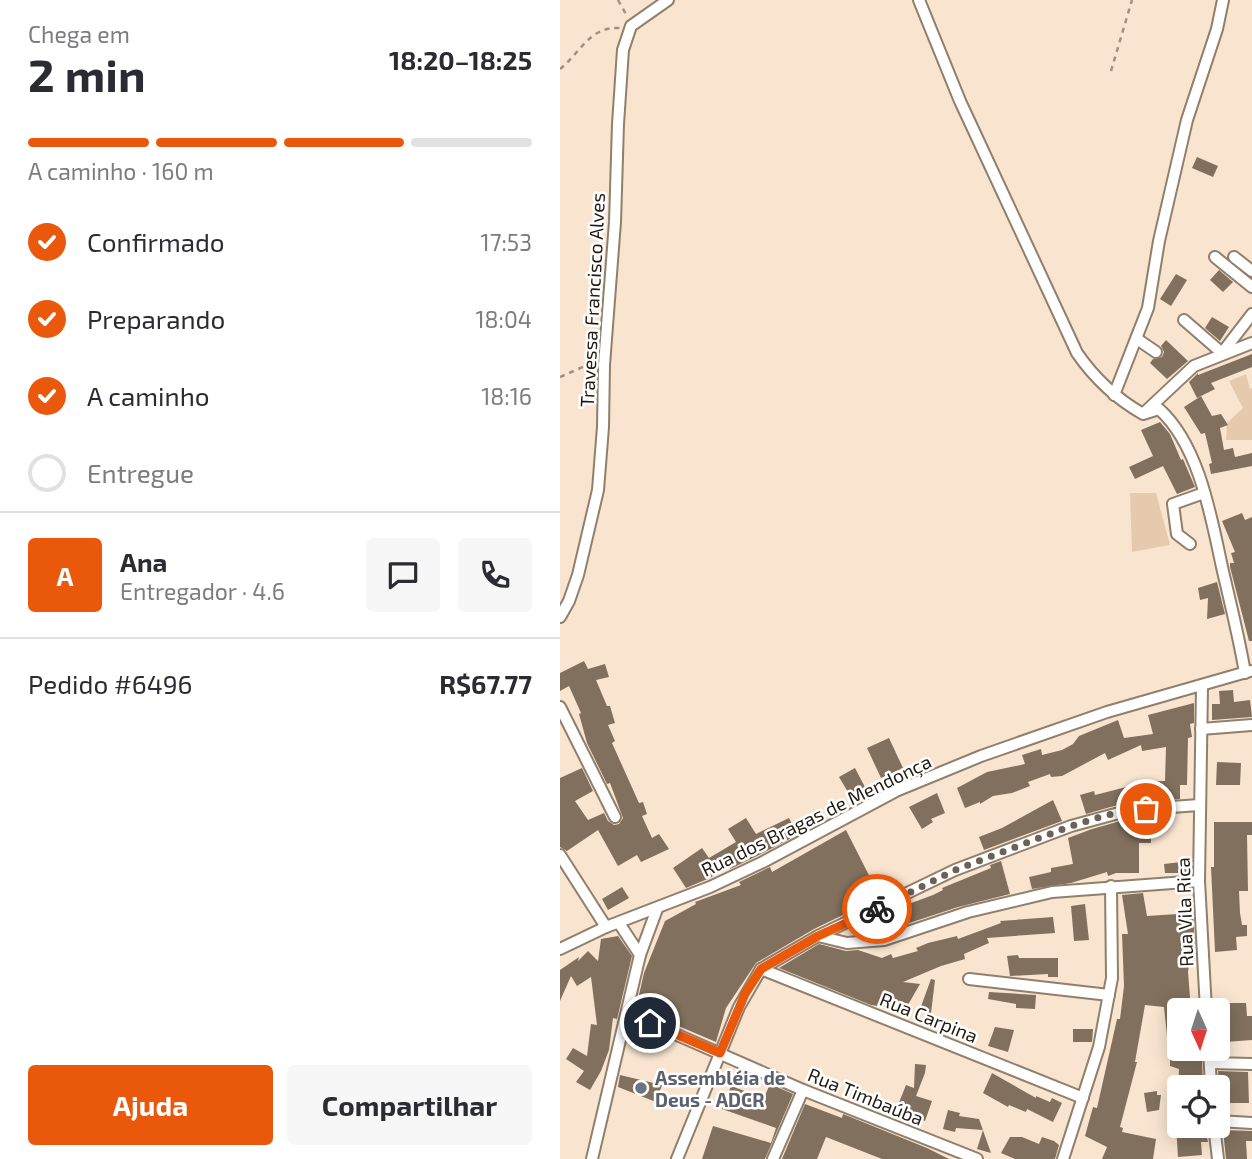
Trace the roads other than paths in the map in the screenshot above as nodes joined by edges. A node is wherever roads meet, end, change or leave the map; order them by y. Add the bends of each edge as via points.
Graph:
1 (668, 0) edge
2 (919, 0) edge
3 (1223, 0) edge
4 (1214, 257) dead end
5 (1234, 257) dead end
6 (1252, 271) edge
7 (1252, 287) edge
8 (1252, 314) edge
9 (1184, 320) dead end
10 (1138, 339) junction
11 (1252, 343) edge
12 (1156, 352) dead end
13 (1222, 354) junction
14 (1114, 396) junction
15 (1143, 414) junction
16 (1203, 493) junction
17 (1190, 544) dead end
18 (560, 617) edge
19 (1249, 672) edge
20 (1202, 687) junction
21 (560, 707) edge
22 (1252, 725) edge
23 (1201, 729) junction
24 (1199, 806) junction
25 (615, 817) dead end
26 (560, 855) edge
27 (1199, 881) junction
28 (1111, 886) junction
29 (657, 909) junction
30 (619, 923) junction
31 (606, 927) junction
32 (818, 936) junction
33 (560, 949) edge
34 (640, 955) junction
35 (761, 969) junction
36 (969, 979) dead end
37 (1109, 995) junction
38 (1205, 998) edge
39 (627, 1013) junction
40 (720, 1053) junction
41 (1210, 1063) joint
42 (1252, 1064) edge
43 (1211, 1075) edge
44 (803, 1090) junction
45 (1083, 1098) junction
46 (1230, 1122) edge
47 (1252, 1123) edge
48 (1216, 1138) edge
49 (592, 1159) edge
50 (677, 1159) edge
51 (773, 1159) edge
52 (977, 1159) edge
53 (1063, 1159) edge
54 (1218, 1159) edge

1 - 18 street, Travessa Francisco Alves via 629,30 621,85 598,490 578,575
2 - 14 street via 960,101 1077,353
3 - 10 street via 1186,120
4 - 7 street
5 - 6 street
8 - 13 street
9 - 13 street
10 - 12 street
10 - 14 street
11 - 13 street
13 - 15 street via 1194,366
14 - 15 street
15 - 16 street via 1159,409 1177,430
16 - 17 street via 1169,500 1177,534
16 - 19 street
19 - 20 street, Rua dos Bragas de Mendonça
20 - 23 street, Rua Vila Rica
20 - 29 street, Rua dos Bragas de Mendonça via 1107,712 981,756 896,791 763,862
21 - 25 street
22 - 23 street
23 - 24 street, Rua Vila Rica
24 - 27 street, Rua Vila Rica
24 - 32 street via 1130,810 1071,826 955,870
26 - 31 street
27 - 28 street
27 - 38 street, Rua Vila Rica
28 - 32 street via 1003,903 884,940 847,943
28 - 37 street
29 - 30 street, Rua dos Bragas de Mendonça
29 - 34 street
30 - 31 street, Rua dos Bragas de Mendonça
30 - 34 street
31 - 33 street, Rua dos Bragas de Mendonça
32 - 35 street
34 - 39 street
35 - 40 street
35 - 45 street, Rua Carpina
36 - 37 street
37 - 45 street
39 - 40 street, Rua Timbaúba
39 - 49 street
40 - 44 street, Rua Timbaúba
40 - 50 street
41 - 42 street
41 - 43 street
44 - 51 street
44 - 52 street, Rua Timbaúba
45 - 53 street
46 - 47 street
48 - 54 street

